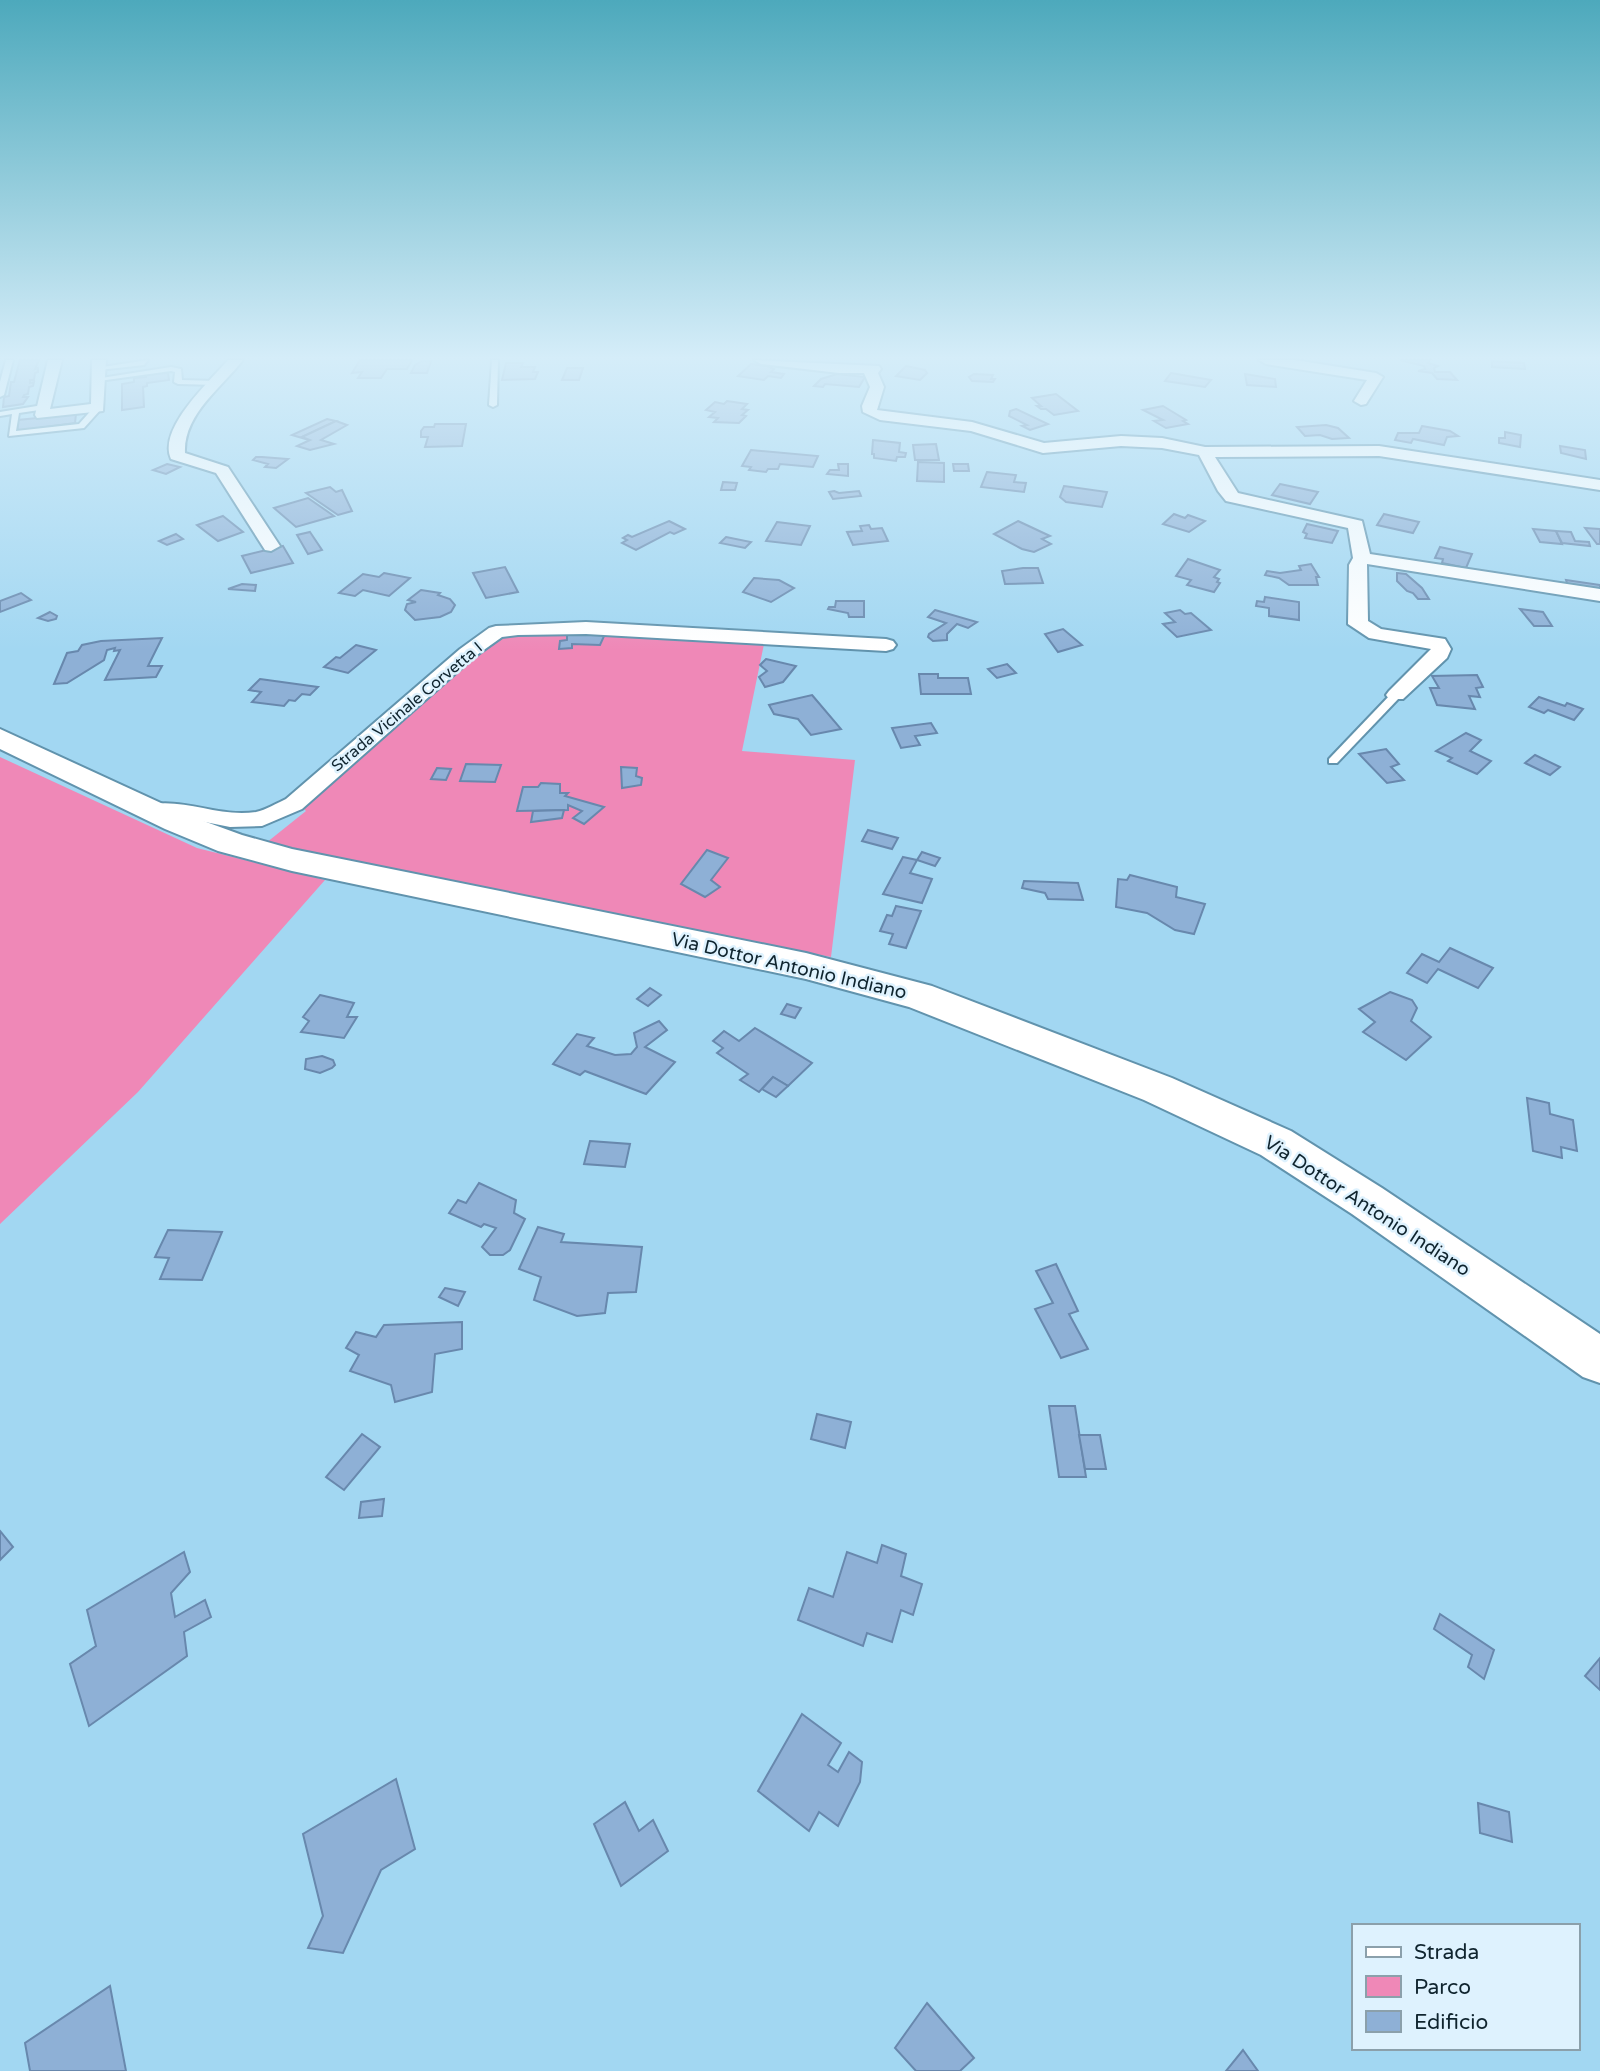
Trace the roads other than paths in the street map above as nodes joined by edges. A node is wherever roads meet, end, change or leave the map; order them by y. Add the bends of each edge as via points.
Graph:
1 (179, 457) edge
2 (1208, 457) edge
3 (1416, 457) edge
4 (1600, 485) edge
5 (271, 546) dead end
6 (1362, 558) junction
7 (1600, 595) edge
8 (886, 645) dead end
9 (1396, 695) joint
10 (0, 738) edge
11 (1333, 761) dead end
12 (152, 811) junction
13 (1600, 1361) edge

1 - 5 street via 222,470
2 - 6 street via 1232,497 1356,525
3 - 4 street
6 - 7 street
6 - 9 street via 1358,565 1358,624 1376,634 1438,643 1441,649
8 - 12 street, Strada Vicinale Corvetta I via 586,628 496,632 294,804 262,819 230,820 175,809
9 - 11 lane
10 - 12 main road, Via Dottor Antonio Indiano
12 - 13 main road, Via Dottor Antonio Indiano via 230,843 292,860 806,967 919,996 1158,1089 1276,1143

